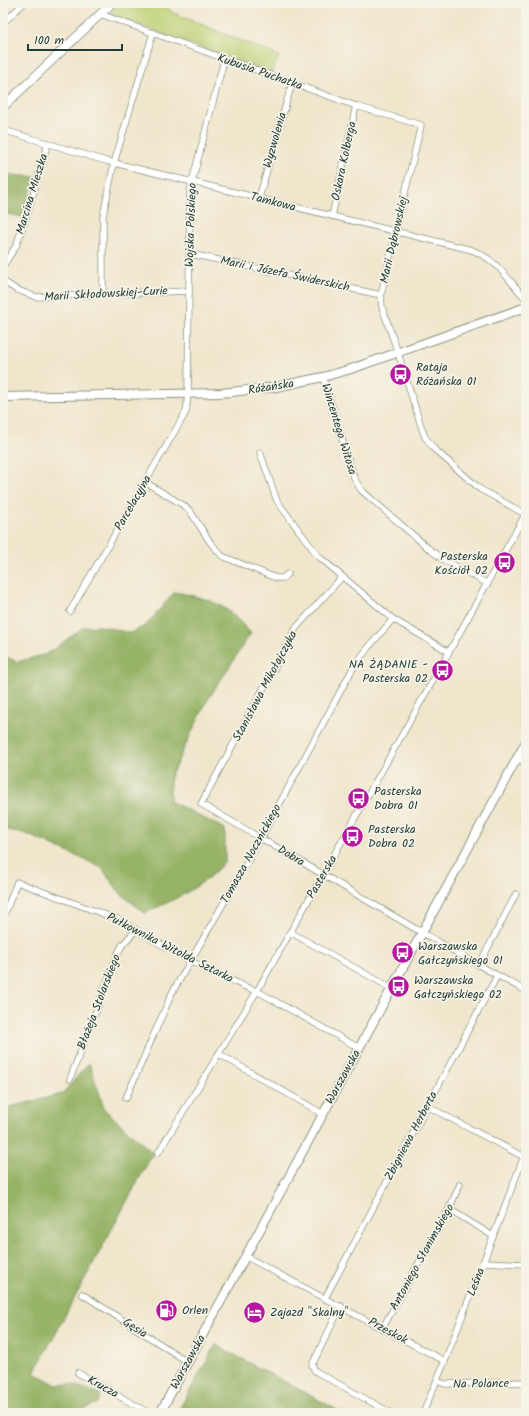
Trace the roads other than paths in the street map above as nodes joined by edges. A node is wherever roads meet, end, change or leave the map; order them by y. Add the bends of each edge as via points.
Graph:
1 (24, 3) edge
2 (112, 3) edge
3 (100, 14) junction
4 (3, 23) edge
5 (153, 33) junction
6 (224, 60) junction
7 (292, 83) junction
8 (356, 106) junction
9 (3, 107) edge
10 (421, 125) joint
11 (3, 130) edge
12 (48, 143) junction
13 (114, 163) junction
14 (192, 182) junction
15 (259, 198) junction
16 (332, 216) junction
17 (396, 232) junction
18 (190, 256) junction
19 (3, 266) edge
20 (3, 280) edge
21 (189, 291) junction
22 (103, 294) junction
23 (381, 295) junction
24 (526, 299) edge
25 (526, 307) edge
26 (398, 353) junction
27 (323, 377) junction
28 (188, 394) junction
29 (3, 397) edge
30 (260, 452) dead end
31 (145, 482) junction
32 (526, 514) edge
33 (288, 574) dead end
34 (342, 577) junction
35 (488, 584) junction
36 (70, 610) dead end
37 (393, 619) junction
38 (450, 652) junction
39 (526, 742) edge
40 (517, 758) junction
41 (526, 762) edge
42 (201, 804) joint
43 (261, 838) junction
44 (324, 875) junction
45 (516, 894) dead end
46 (3, 918) edge
47 (136, 930) junction
48 (290, 932) junction
49 (421, 933) junction
50 (190, 961) junction
51 (479, 965) junction
52 (497, 976) junction
53 (391, 988) junction
54 (257, 991) junction
55 (526, 991) edge
56 (358, 1048) junction
57 (219, 1054) junction
58 (70, 1079) dead end
59 (126, 1098) dead end
60 (427, 1106) junction
61 (323, 1114) junction
62 (158, 1153) dead end
63 (525, 1154) edge
64 (460, 1184) dead end
65 (449, 1209) junction
66 (493, 1236) junction
67 (246, 1256) junction
68 (483, 1262) junction
69 (526, 1264) edge
70 (82, 1294) dead end
71 (325, 1298) junction
72 (341, 1306) junction
73 (382, 1329) junction
74 (445, 1361) junction
75 (188, 1362) junction
76 (78, 1373) dead end
77 (437, 1381) junction
78 (526, 1382) edge
79 (149, 1413) edge
80 (160, 1413) edge
81 (391, 1413) edge
82 (423, 1413) edge

1 - 4 street
2 - 3 street
3 - 5 street, Kubusia Puchatka
3 - 9 street
5 - 6 street, Kubusia Puchatka
5 - 13 street
6 - 7 street, Kubusia Puchatka
6 - 14 street, Wojska Polskiego
7 - 8 street, Kubusia Puchatka
7 - 15 street, Wyzwolenia
8 - 10 street, Kubusia Puchatka
8 - 16 street, Oskara Kolberga
10 - 17 street, Marii Dąbrowskiej
11 - 12 street, Tamkowa
12 - 13 street, Tamkowa
12 - 19 street, Marcina Mieszka via 16,246
13 - 14 street, Tamkowa
13 - 22 street via 103,216
14 - 15 street, Tamkowa
14 - 18 street, Wojska Polskiego
15 - 16 street, Tamkowa
16 - 17 street, Tamkowa
17 - 23 street, Marii Dąbrowskiej
17 - 24 street, Tamkowa via 472,250 485,256
18 - 21 street, Wojska Polskiego
18 - 23 street, Marii i Józefa Świderskich
20 - 22 street, Marii Skłodowskiej-Curie via 15,289 36,297
21 - 22 street, Marii Skłodowskiej-Curie
21 - 28 street, Wojska Polskiego
23 - 26 street, Marii Dąbrowskiej via 382,307
25 - 26 street, Różańska
26 - 27 street, Różańska
26 - 32 street, Marii Dąbrowskiej via 422,429 429,442 439,454 480,489
27 - 28 street, Różańska via 246,391
27 - 35 street, Wincentego Witosa via 354,478 361,490 441,558
28 - 29 street, Różańska
28 - 31 street, Parcelacyjna via 186,412
30 - 34 street via 277,501 313,550
31 - 33 street via 190,511 222,556 276,578 283,578
31 - 36 street, Parcelacyjna
32 - 35 street, Pasterska
34 - 37 street
34 - 42 street, Stanisława Mikołajczyka via 296,628
35 - 38 street, Pasterska
37 - 38 street
37 - 43 street, Tomasza Nocznickiego via 353,668
38 - 44 street, Pasterska
39 - 40 street, Warszawska
40 - 41 street
40 - 49 street, Warszawska
42 - 43 street, Dobra
43 - 44 street, Dobra
43 - 50 street, Tomasza Nocznickiego
44 - 48 street, Pasterska
44 - 49 street, Dobra
45 - 51 street
46 - 47 street, Pułkownika Witolda Sztarka via 17,882 117,919
47 - 50 street, Pułkownika Witolda Sztarka
47 - 58 street, Błażeja Stolarskiego via 119,951
48 - 53 street
48 - 54 street, Pasterska
49 - 51 street, Dobra
49 - 53 street, Warszawska
50 - 54 street, Pułkownika Witolda Sztarka
50 - 59 street, Tomasza Nocznickiego via 172,993
51 - 52 street, Dobra
52 - 55 street, Dobra
52 - 60 street, Zbigniewa Herberta
53 - 56 street, Warszawska
54 - 56 street, Pułkownika Witolda Sztarka
54 - 57 street, Pasterska
56 - 61 street, Warszawska
57 - 61 street
57 - 62 street, Pasterska
60 - 63 street
60 - 71 street, Zbigniewa Herberta
61 - 67 street, Warszawska
63 - 66 street, Leśna
64 - 65 street, Antoniego Słonimskiego
65 - 66 street
65 - 73 street, Antoniego Słonimskiego
66 - 68 street, Leśna
67 - 71 street, Przeskok
67 - 75 street, Warszawska
68 - 69 street
68 - 74 street, Leśna
70 - 75 street, Gęsia
71 - 72 street, Przeskok
72 - 73 street, Przeskok
72 - 81 street via 312,1365 316,1371
73 - 74 street, Przeskok
74 - 77 street, Leśna
75 - 80 street, Warszawska
76 - 79 street, Krucza
77 - 78 street, Na Polance via 445,1384
77 - 82 street, Leśna

